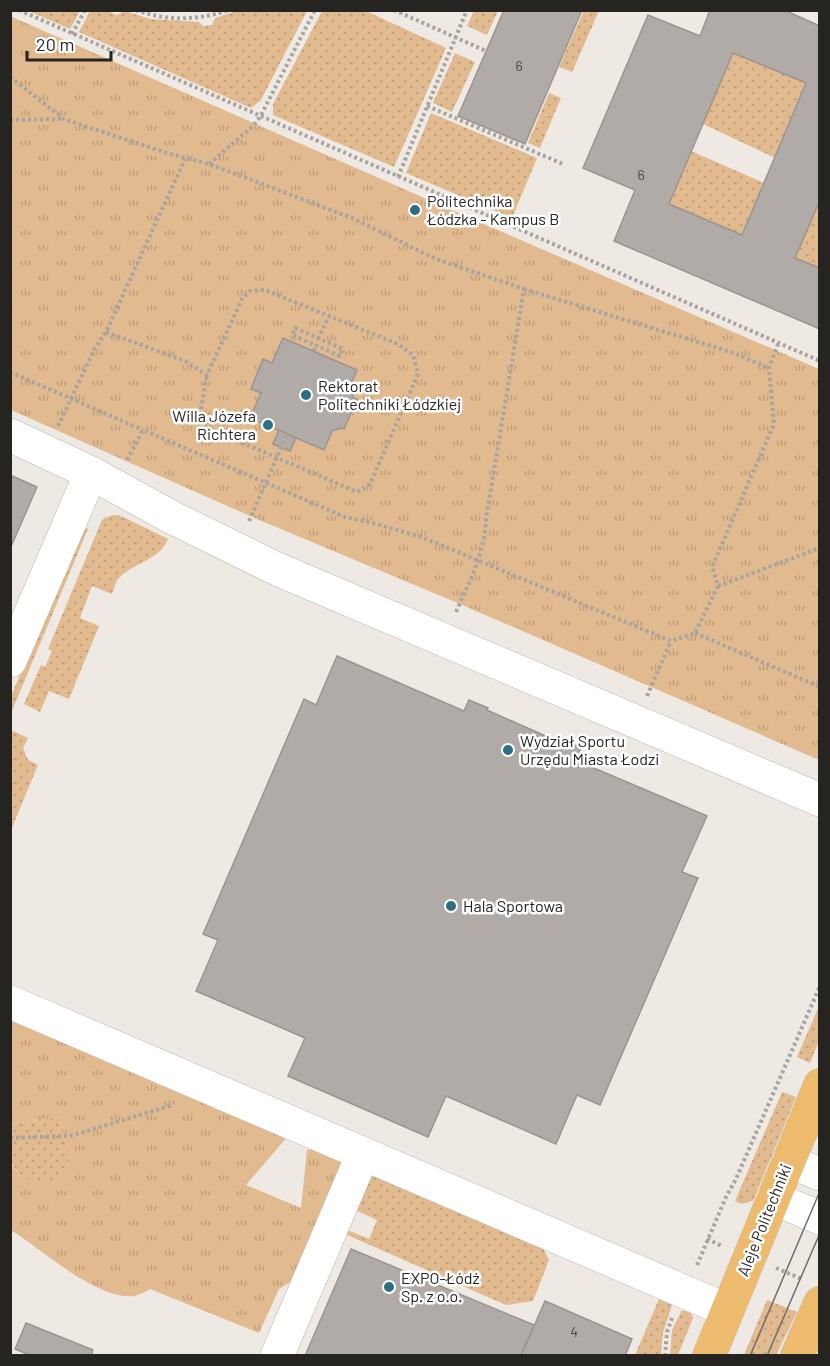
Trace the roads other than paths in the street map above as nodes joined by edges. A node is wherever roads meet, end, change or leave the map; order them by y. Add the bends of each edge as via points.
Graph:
1 (10, 435) edge
2 (91, 473) junction
3 (10, 661) edge
4 (819, 800) edge
5 (10, 1002) edge
6 (819, 1085) edge
7 (363, 1154) junction
8 (788, 1161) junction
9 (819, 1174) edge
10 (773, 1198) junction
11 (819, 1218) edge
12 (819, 1303) edge
13 (727, 1310) junction
14 (277, 1356) edge
15 (709, 1356) edge
16 (797, 1356) edge

1 - 2 street
2 - 3 street
2 - 4 street via 276,569
5 - 7 street
6 - 8 main road, Aleje Politechniki
7 - 13 street
7 - 14 street
8 - 9 street
8 - 10 main road, Aleje Politechniki
10 - 11 street
10 - 13 main road, Aleje Politechniki
12 - 16 main road
13 - 15 main road, Aleje Politechniki

